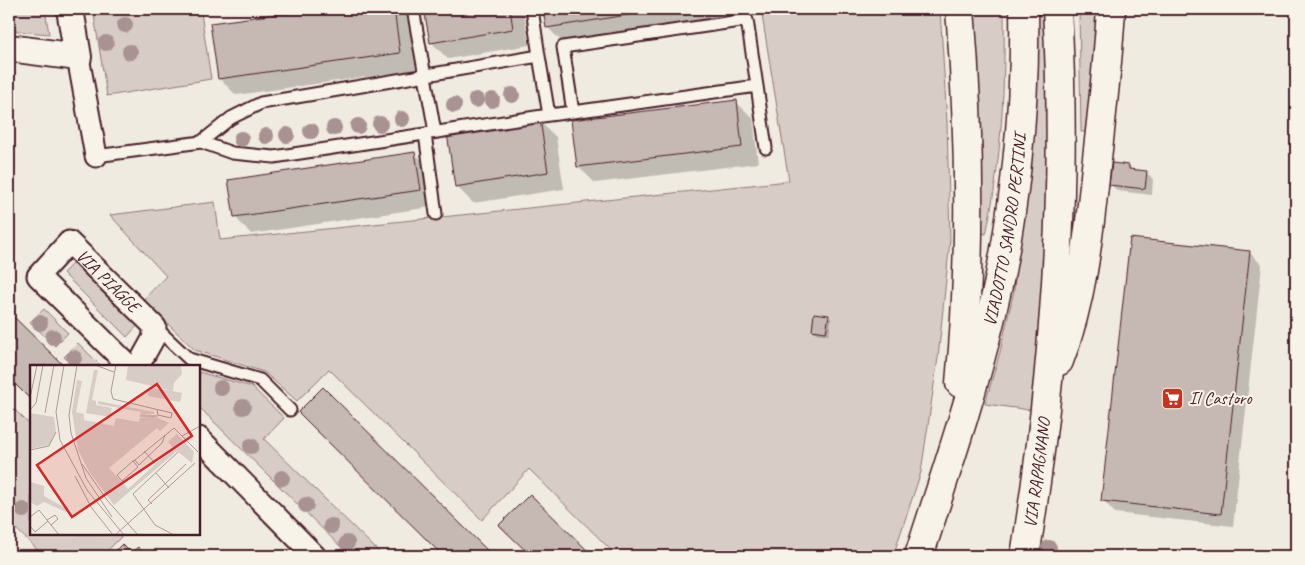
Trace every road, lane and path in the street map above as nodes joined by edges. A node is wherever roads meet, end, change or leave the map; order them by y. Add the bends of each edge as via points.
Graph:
1 (70, 9) edge
2 (414, 9) edge
3 (532, 9) edge
4 (960, 9) edge
5 (1024, 9) edge
6 (1057, 9) edge
7 (1110, 9) edge
8 (747, 14) edge
9 (9, 48) edge
10 (78, 56) junction
11 (540, 56) junction
12 (425, 74) junction
13 (758, 86) junction
14 (573, 112) junction
15 (549, 115) junction
16 (430, 133) junction
17 (201, 142) junction
18 (766, 148) dead end
19 (96, 156) joint
20 (436, 214) dead end
21 (152, 324) junction
22 (128, 365) edge
23 (139, 365) edge
24 (1046, 389) junction
25 (290, 410) dead end
26 (954, 446) junction
27 (202, 448) edge
28 (315, 556) edge
29 (919, 556) edge
30 (1024, 556) edge

1 - 10 street
2 - 12 lane
3 - 11 lane
4 - 26 main road via 967,115 968,219 964,344
5 - 26 main road, VIADOTTO SANDRO PERTINI via 1018,137 1004,255 990,322
6 - 24 main road via 1061,126 1059,231
7 - 24 main road via 1108,54 1082,274 1068,338
8 - 13 lane
8 - 14 lane via 563,47
9 - 10 street
10 - 19 street
11 - 12 lane
11 - 15 lane
12 - 16 lane
12 - 17 lane via 257,104 231,118
13 - 14 lane
13 - 18 lane
14 - 15 lane
15 - 16 lane
16 - 17 lane via 266,157 232,153
16 - 20 lane
17 - 19 lane
21 - 22 street, VIA PIAGGE via 69,242 38,276
21 - 23 street, VIA PIAGGE via 156,331
21 - 25 lane via 189,359 260,380
24 - 30 main road, VIA RAPAGNANO
26 - 29 main road
27 - 28 street

